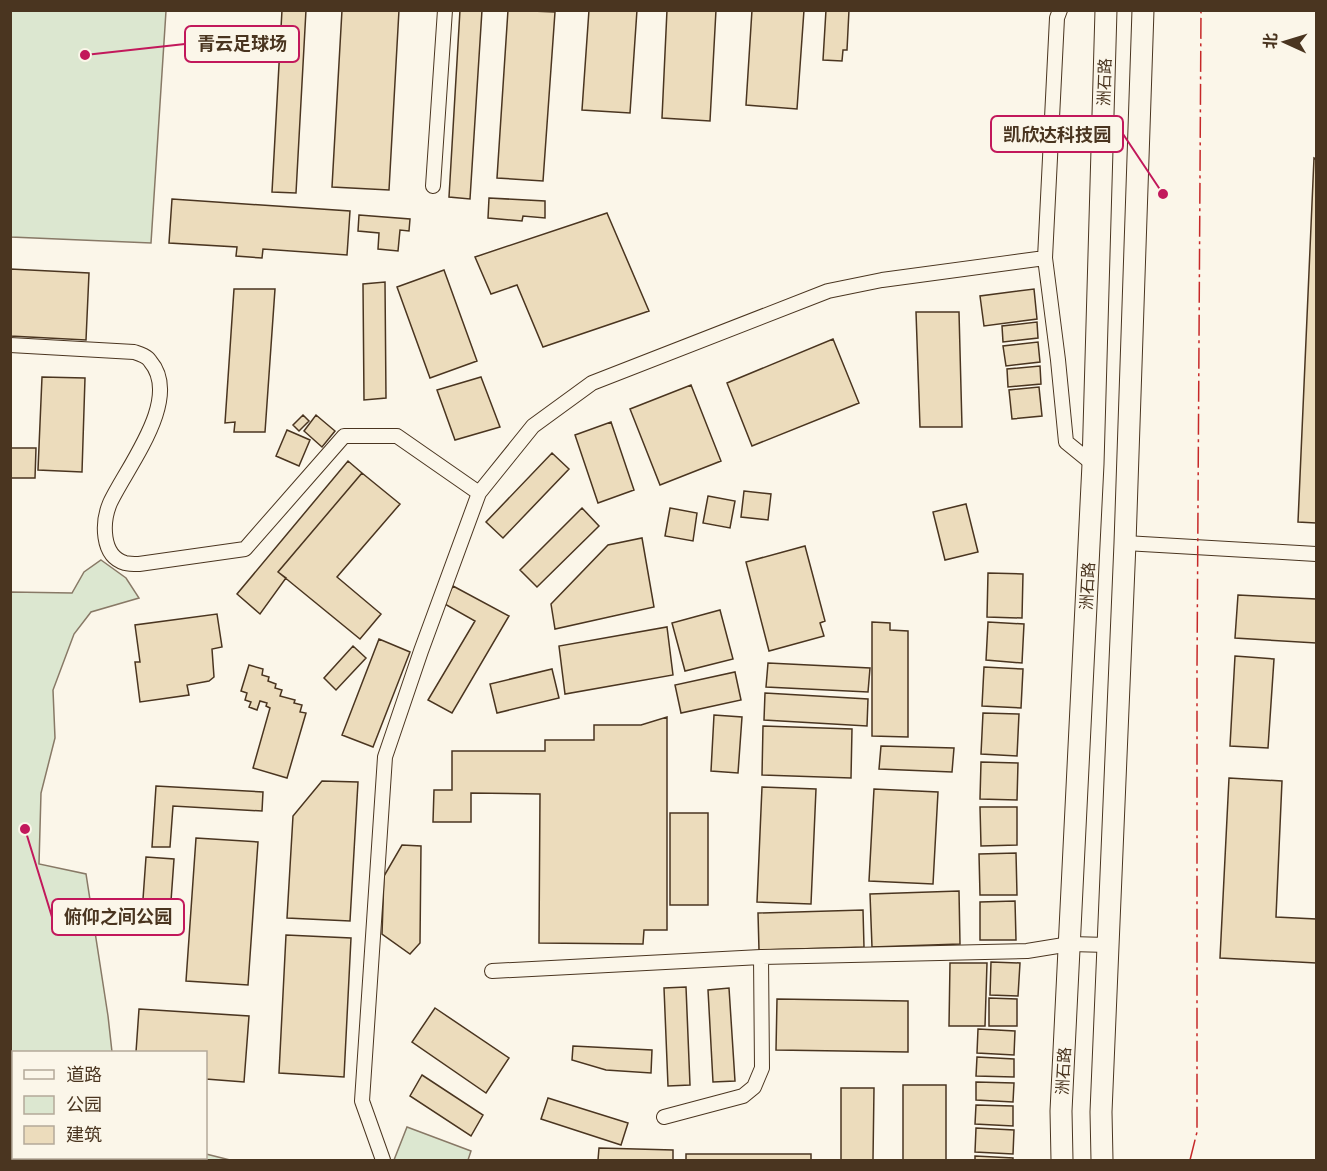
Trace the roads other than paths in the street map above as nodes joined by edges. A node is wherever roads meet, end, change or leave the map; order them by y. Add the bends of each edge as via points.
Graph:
1 (445, 10) edge
2 (1060, 10) edge
3 (1106, 10) edge
4 (1143, 10) edge
5 (434, 186) dead end
6 (1046, 258) junction
7 (10, 345) edge
8 (1093, 464) junction
9 (479, 493) junction
10 (1125, 543) junction
11 (1317, 554) edge
12 (1070, 944) junction
13 (1108, 945) junction
14 (761, 957) junction
15 (492, 971) dead end
16 (664, 1117) dead end
17 (383, 1161) edge
18 (1062, 1161) edge
19 (1102, 1161) edge

1 - 5 street
2 - 6 street
3 - 8 main road, 洲石路
4 - 10 main road
6 - 8 street via 1066,442
6 - 9 street via 828,291 592,383 533,426
7 - 9 street via 134,352 149,358 160,376 159,401 148,435 109,505 105,541 112,555 124,563 245,549 344,436 397,436
8 - 12 main road, 洲石路
9 - 17 street via 385,757 362,1101
10 - 11 street
10 - 13 main road
12 - 13 street
12 - 14 street via 1027,951
12 - 18 main road, 洲石路
13 - 19 main road
14 - 15 street
14 - 16 street via 762,1068 754,1087 743,1096

